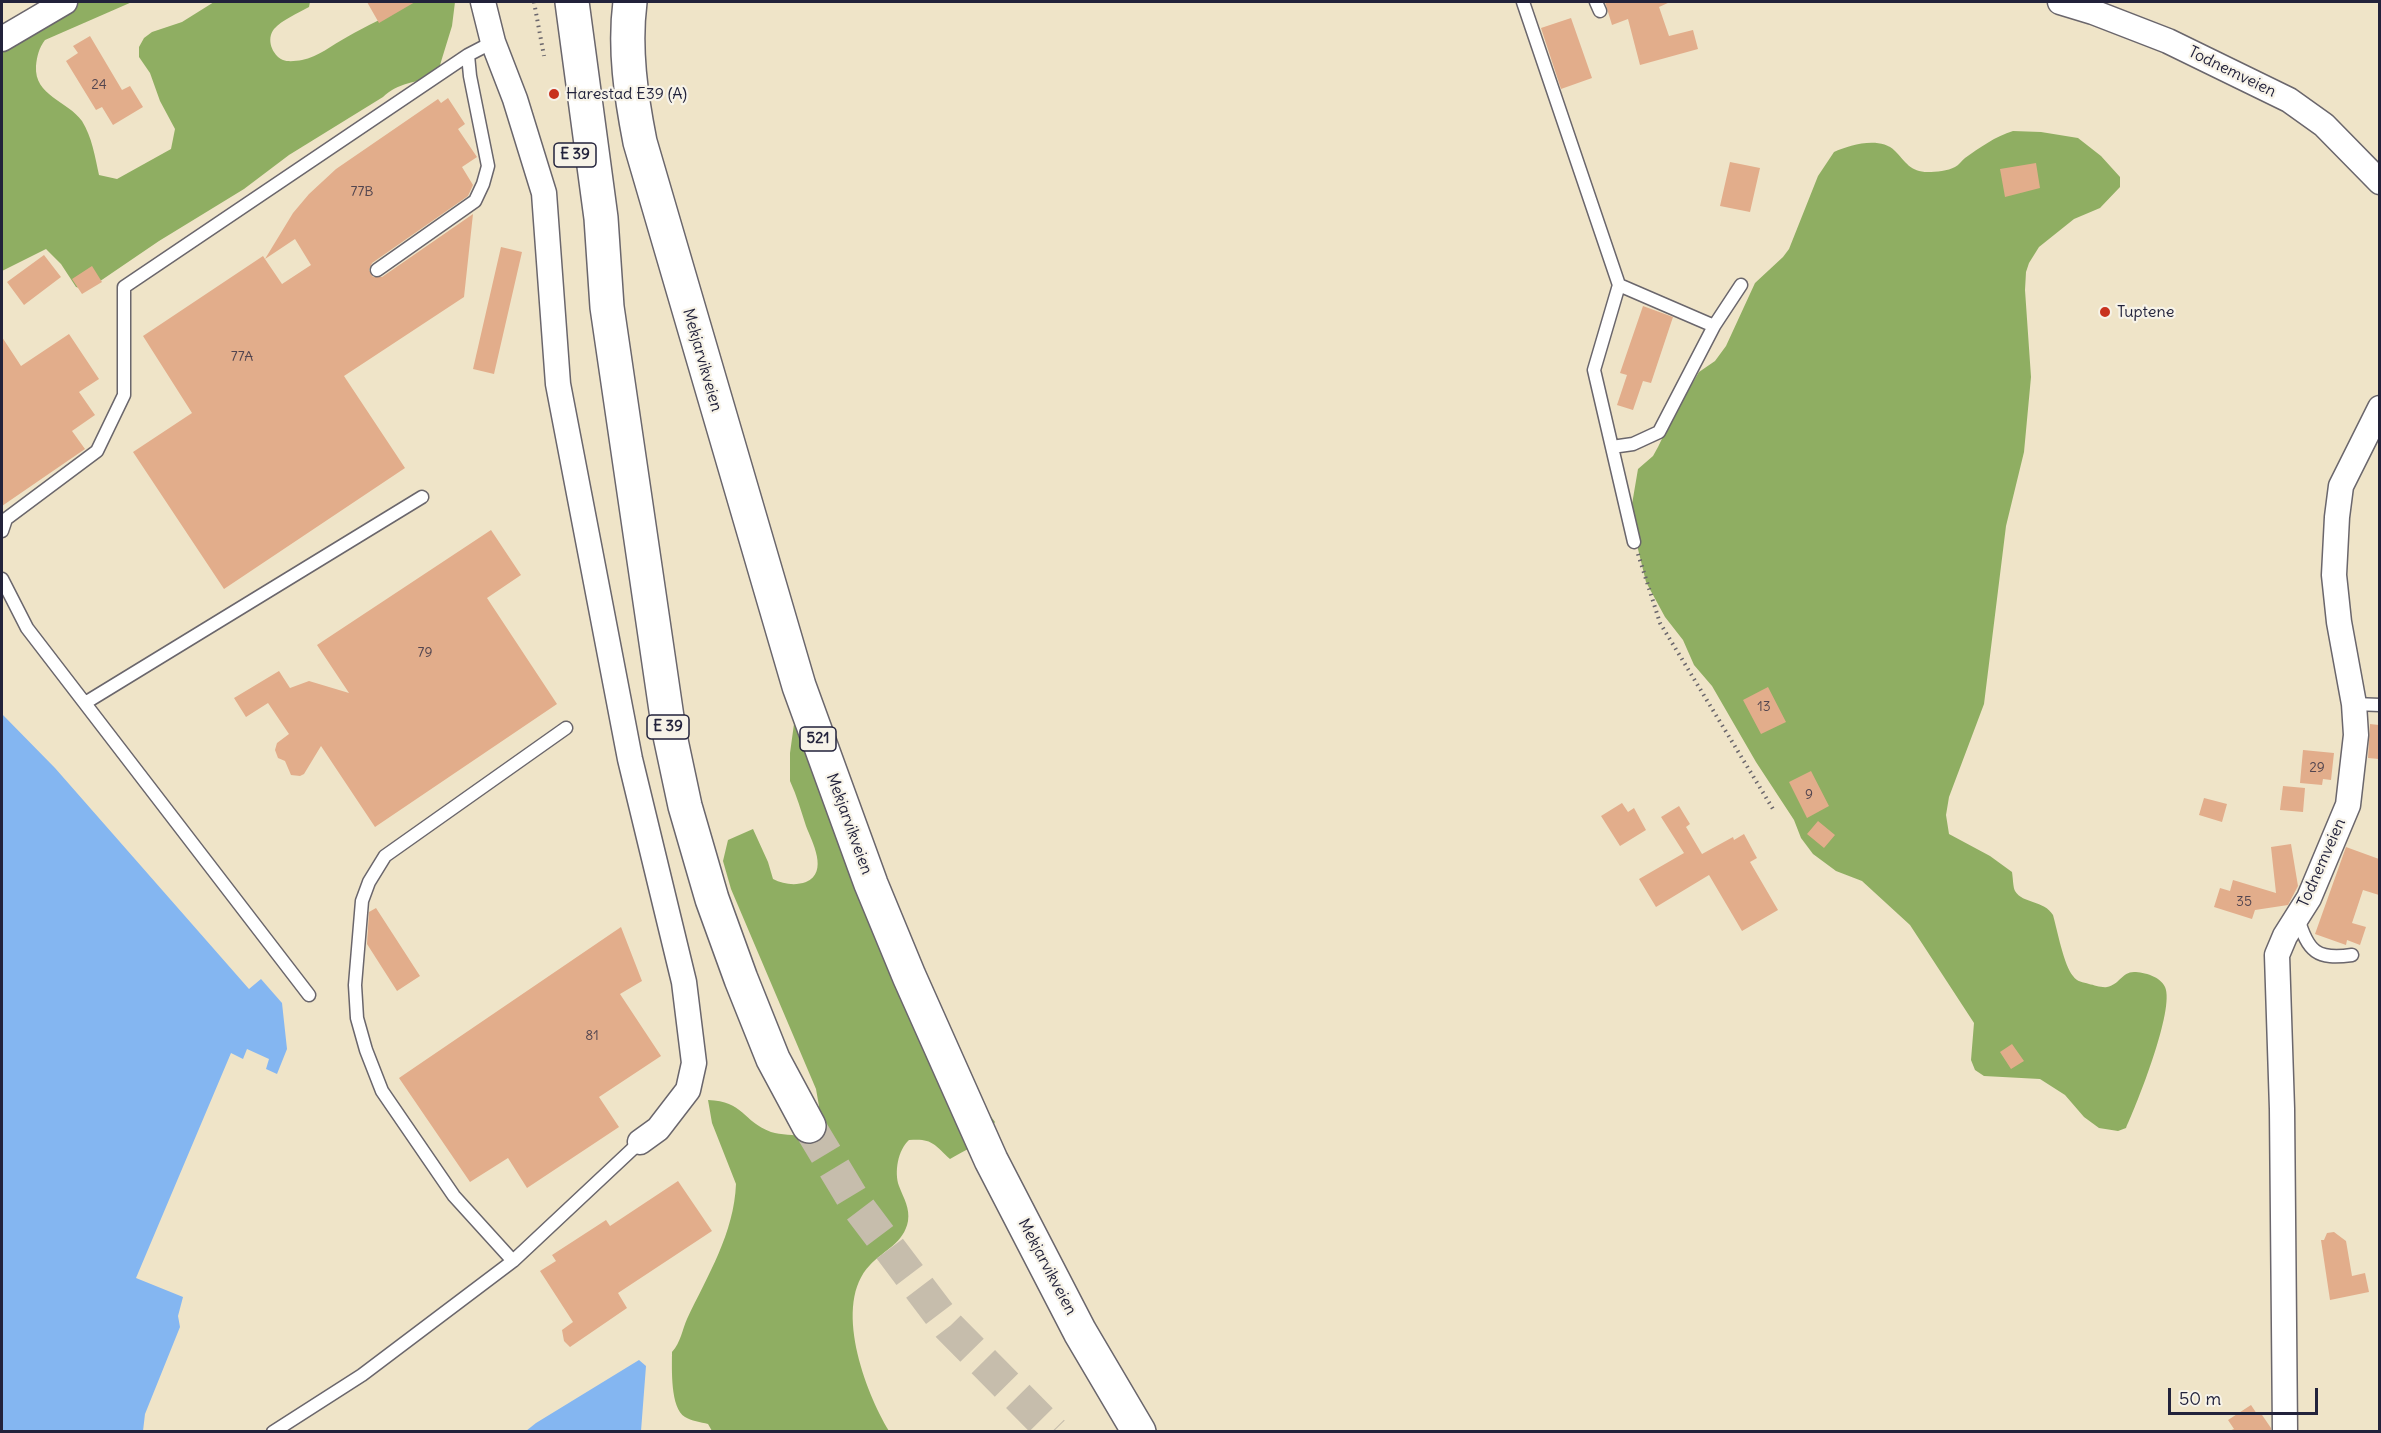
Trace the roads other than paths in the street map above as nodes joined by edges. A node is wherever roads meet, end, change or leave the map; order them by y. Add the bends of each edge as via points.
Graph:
1 (65, 2) edge
2 (483, 2) edge
3 (552, 2) edge
4 (572, 2) edge
5 (630, 2) edge
6 (1523, 2) edge
7 (2060, 2) edge
8 (2, 39) edge
9 (493, 42) junction
10 (468, 55) junction
11 (2379, 182) edge
12 (377, 270) dead end
13 (1619, 285) junction
14 (1741, 285) dead end
15 (607, 307) junction
16 (1714, 326) junction
17 (2379, 408) edge
18 (1612, 447) junction
19 (422, 496) dead end
20 (2, 531) edge
21 (1634, 542) road end
22 (2, 579) edge
23 (85, 703) junction
24 (2354, 704) junction
25 (2379, 705) edge
26 (566, 728) dead end
27 (2298, 918) junction
28 (2352, 955) dead end
29 (309, 995) dead end
30 (809, 1126) tunnel mouth
31 (640, 1142) joint
32 (513, 1261) junction
33 (273, 1431) edge
34 (1139, 1431) edge
35 (2285, 1431) edge

1 - 8 street
2 - 9 street
3 - 15 main road, E 39 via 585,222
4 - 15 main road, E 39 via 601,218
5 - 34 main road, Mekjarvikveien / 521 via 628,51 640,142 799,686 909,976 991,1160 1080,1332
6 - 13 lane
7 - 11 street, Todnemveien via 2168,42 2289,100 2324,125
9 - 10 lane
9 - 31 street via 544,193 558,384 630,759 684,982 694,1063 688,1090 658,1128
10 - 12 lane via 488,166 483,184 475,201
10 - 20 lane via 124,287 124,395 97,451 6,519
13 - 16 lane
13 - 18 lane via 1594,370
14 - 16 lane
15 - 30 main road, E 39 via 649,607 685,806 741,979 773,1059
16 - 18 lane via 1659,432 1633,444
17 - 24 street, Todnemveien via 2341,486 2337,517 2334,575
18 - 21 lane
19 - 23 lane
22 - 23 lane via 27,628
23 - 29 lane
24 - 25 lane
24 - 27 street, Todnemveien via 2356,735 2348,805
26 - 32 lane via 385,856 362,901 355,985 357,1018 382,1091 454,1196
27 - 28 lane via 2312,949 2331,958
27 - 35 street, Todnemveien via 2277,955
31 - 32 lane
32 - 33 lane via 362,1375

